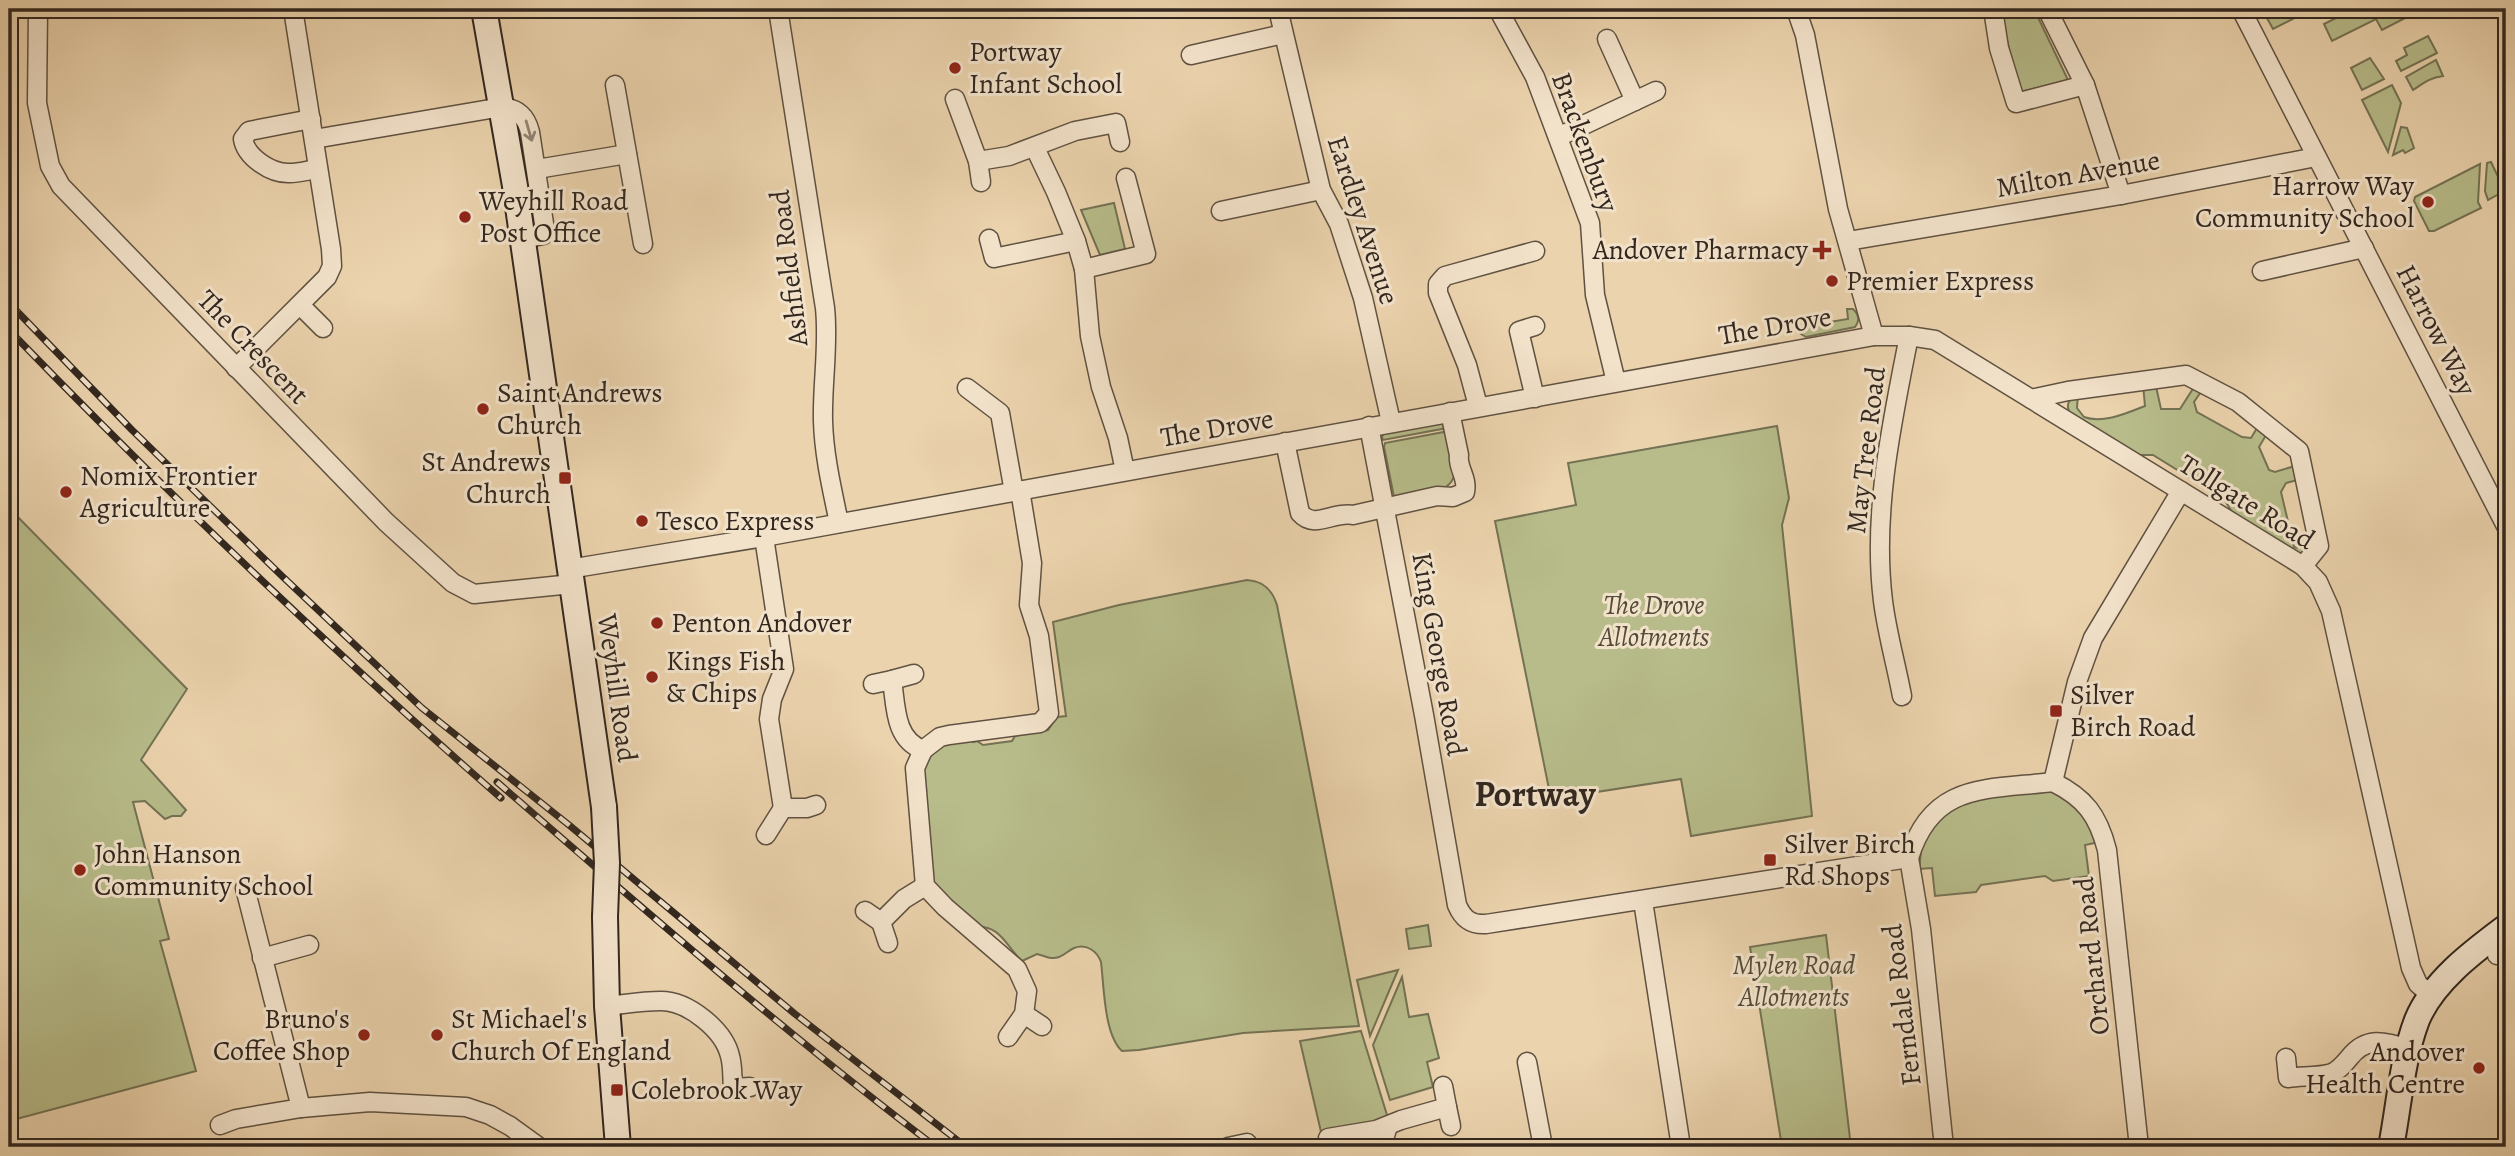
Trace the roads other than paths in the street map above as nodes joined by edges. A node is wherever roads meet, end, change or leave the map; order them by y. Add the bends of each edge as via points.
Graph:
1 (38, 9) edge
2 (293, 9) edge
3 (484, 9) edge
4 (778, 9) edge
5 (1278, 9) edge
6 (1796, 9) edge
7 (1993, 9) edge
8 (2047, 9) edge
9 (2241, 9) edge
10 (1506, 11) edge
11 (1283, 34) junction
12 (1607, 39) dead end
13 (1191, 55) dead end
14 (615, 85) dead end
15 (2085, 85) junction
16 (1656, 91) dead end
17 (955, 99) dead end
18 (1635, 101) junction
19 (502, 107) junction
20 (311, 120) junction
21 (1558, 136) junction
22 (314, 139) junction
23 (1120, 142) dead end
24 (1034, 148) junction
25 (627, 154) junction
26 (2316, 156) junction
27 (978, 162) junction
28 (318, 169) junction
29 (537, 169) junction
30 (1126, 178) dead end
31 (981, 182) dead end
32 (1321, 190) junction
33 (2121, 195) junction
34 (1221, 211) dead end
35 (523, 239) junction
36 (989, 239) dead end
37 (1076, 241) junction
38 (1848, 241) junction
39 (643, 244) dead end
40 (2364, 248) junction
41 (1535, 251) dead end
42 (1084, 269) junction
43 (2262, 271) dead end
44 (300, 305) junction
45 (1535, 326) dead end
46 (323, 328) dead end
47 (1874, 336) junction
48 (1909, 336) junction
49 (236, 368) junction
50 (1616, 382) junction
51 (967, 388) dead end
52 (2068, 391) junction
53 (1535, 398) junction
54 (2031, 399) junction
55 (1478, 406) junction
56 (1450, 412) junction
57 (2059, 416) junction
58 (1391, 422) junction
59 (1369, 426) junction
60 (1285, 442) junction
61 (1125, 471) junction
62 (1017, 491) junction
63 (2181, 491) junction
64 (1385, 507) junction
65 (839, 523) junction
66 (2506, 526) edge
67 (764, 537) junction
68 (2304, 566) junction
69 (570, 576) junction
70 (914, 674) dead end
71 (892, 680) junction
72 (873, 684) dead end
73 (1902, 695) dead end
74 (923, 750) junction
75 (2053, 782) junction
76 (816, 805) dead end
77 (783, 808) junction
78 (766, 835) dead end
79 (1909, 858) junction
80 (925, 886) junction
81 (246, 888) dead end
82 (1643, 901) junction
83 (865, 911) dead end
84 (881, 922) junction
85 (2506, 927) edge
86 (888, 943) dead end
87 (309, 945) dead end
88 (262, 958) junction
89 (2432, 996) junction
90 (607, 1006) junction
91 (1024, 1014) junction
92 (1042, 1026) dead end
93 (1008, 1037) dead end
94 (2409, 1049) junction
95 (2286, 1058) dead end
96 (1527, 1062) dead end
97 (750, 1087) dead end
98 (1443, 1087) dead end
99 (1447, 1107) junction
100 (301, 1108) junction
101 (220, 1125) dead end
102 (1388, 1126) junction
103 (1451, 1126) dead end
104 (1328, 1139) dead end
105 (1253, 1143) edge
106 (535, 1146) edge
107 (618, 1147) edge
108 (1228, 1147) edge
109 (1385, 1147) edge
110 (1543, 1147) edge
111 (1681, 1147) edge
112 (1944, 1147) edge
113 (2139, 1147) edge
114 (2391, 1147) edge

1 - 49 street, The Crescent via 37,103 56,180
2 - 20 street
3 - 19 main road, Weyhill Road
4 - 65 street, Ashfield Road via 825,308 824,445
5 - 11 street, Eardley Avenue
6 - 38 street
7 - 15 street via 2016,103
8 - 15 street
9 - 26 street, Harrow Way
10 - 21 street, Brackenbury
11 - 13 street
11 - 32 street, Eardley Avenue
12 - 18 street
14 - 25 street
15 - 33 street
16 - 18 street
17 - 27 street
18 - 21 street
19 - 22 street
19 -> 29 street via 518,111 528,123
19 - 35 main road, Weyhill Road
20 - 22 street
20 - 28 street via 249,131 243,143 249,155 283,173
21 - 50 street, Brackenbury via 1590,223 1595,295
22 - 28 street
23 - 24 street via 1115,118
24 - 27 street
24 - 37 street
25 - 29 street
25 - 39 street
26 - 33 street, Milton Avenue
26 - 40 street, Harrow Way
27 - 31 street
28 - 44 street via 332,266
29 - 35 street via 545,230
30 - 42 street via 1146,254
32 - 34 street
32 - 58 street, Eardley Avenue via 1339,224 1363,298
33 - 38 street, Milton Avenue
35 - 69 main road, Weyhill Road
36 - 37 street via 988,262
37 - 42 street
38 - 47 street
40 - 43 street
40 - 66 street, Harrow Way
41 - 55 street via 1445,276 1438,284
42 - 61 street via 1090,336
44 - 46 street
44 - 49 street
45 - 53 street via 1519,331
47 - 48 street, Tollgate Road
47 - 50 street, The Drove
48 - 54 street, Tollgate Road via 1935,340
48 - 73 street, May Tree Road via 1881,509 1880,546 1883,601
49 - 69 street, The Crescent via 386,522 466,592 478,594
50 - 53 street, The Drove
51 - 62 street via 1000,413
52 - 54 street
52 - 57 street
52 - 68 street via 2186,374 2238,402 2300,451 2319,546
53 - 55 street, The Drove
54 - 57 street, Tollgate Road
55 - 56 street, The Drove
56 - 58 street, The Drove
56 - 64 street via 1465,492
57 - 63 street, Tollgate Road
58 - 59 street, The Drove
59 - 60 street, The Drove
59 - 64 street, King George Road
60 - 61 street, The Drove
60 - 64 street via 1305,519 1313,522
61 - 62 street, The Drove
62 - 65 street, The Drove
62 - 74 street via 1032,563 1029,605 1039,636 1049,713 1040,723 949,735
63 - 68 street, Tollgate Road
63 - 75 street via 2093,638 2077,682
64 - 82 street, King George Road via 1460,912 1479,924
65 - 67 street, The Drove
67 - 69 street, The Drove
67 - 77 street via 784,668 769,719
68 - 89 street, Tollgate Road via 2318,582 2331,611 2411,968 2418,984
69 - 90 main road, Weyhill Road, bridge via 604,807
70 - 71 street
71 - 72 street
71 - 74 street via 903,737
74 - 80 street via 915,768
75 - 79 street via 1970,792 1946,802 1920,831
75 - 113 street, Orchard Road via 2074,794 2091,812 2107,850
76 - 77 street
77 - 78 street
79 - 82 street, King George Road
79 - 112 street, Ferndale Road
80 - 84 street
80 - 91 street via 1017,969 1027,991
81 - 88 street
82 - 111 street
83 - 84 street
84 - 86 street
85 - 89 main road
87 - 88 street
88 - 100 street
89 - 94 main road via 2418,1018
90 - 97 street via 664,1001 700,1016 724,1041 731,1056 733,1088
90 - 107 main road, Weyhill Road
91 - 92 street
91 - 93 street
94 - 95 street via 2364,1044 2332,1073 2288,1078
94 - 114 main road
96 - 110 street
98 - 99 street
99 - 102 street
99 - 103 street
100 - 101 street
100 - 106 street via 370,1102 466,1107 510,1126
102 - 104 street
102 - 109 street
105 - 108 street

